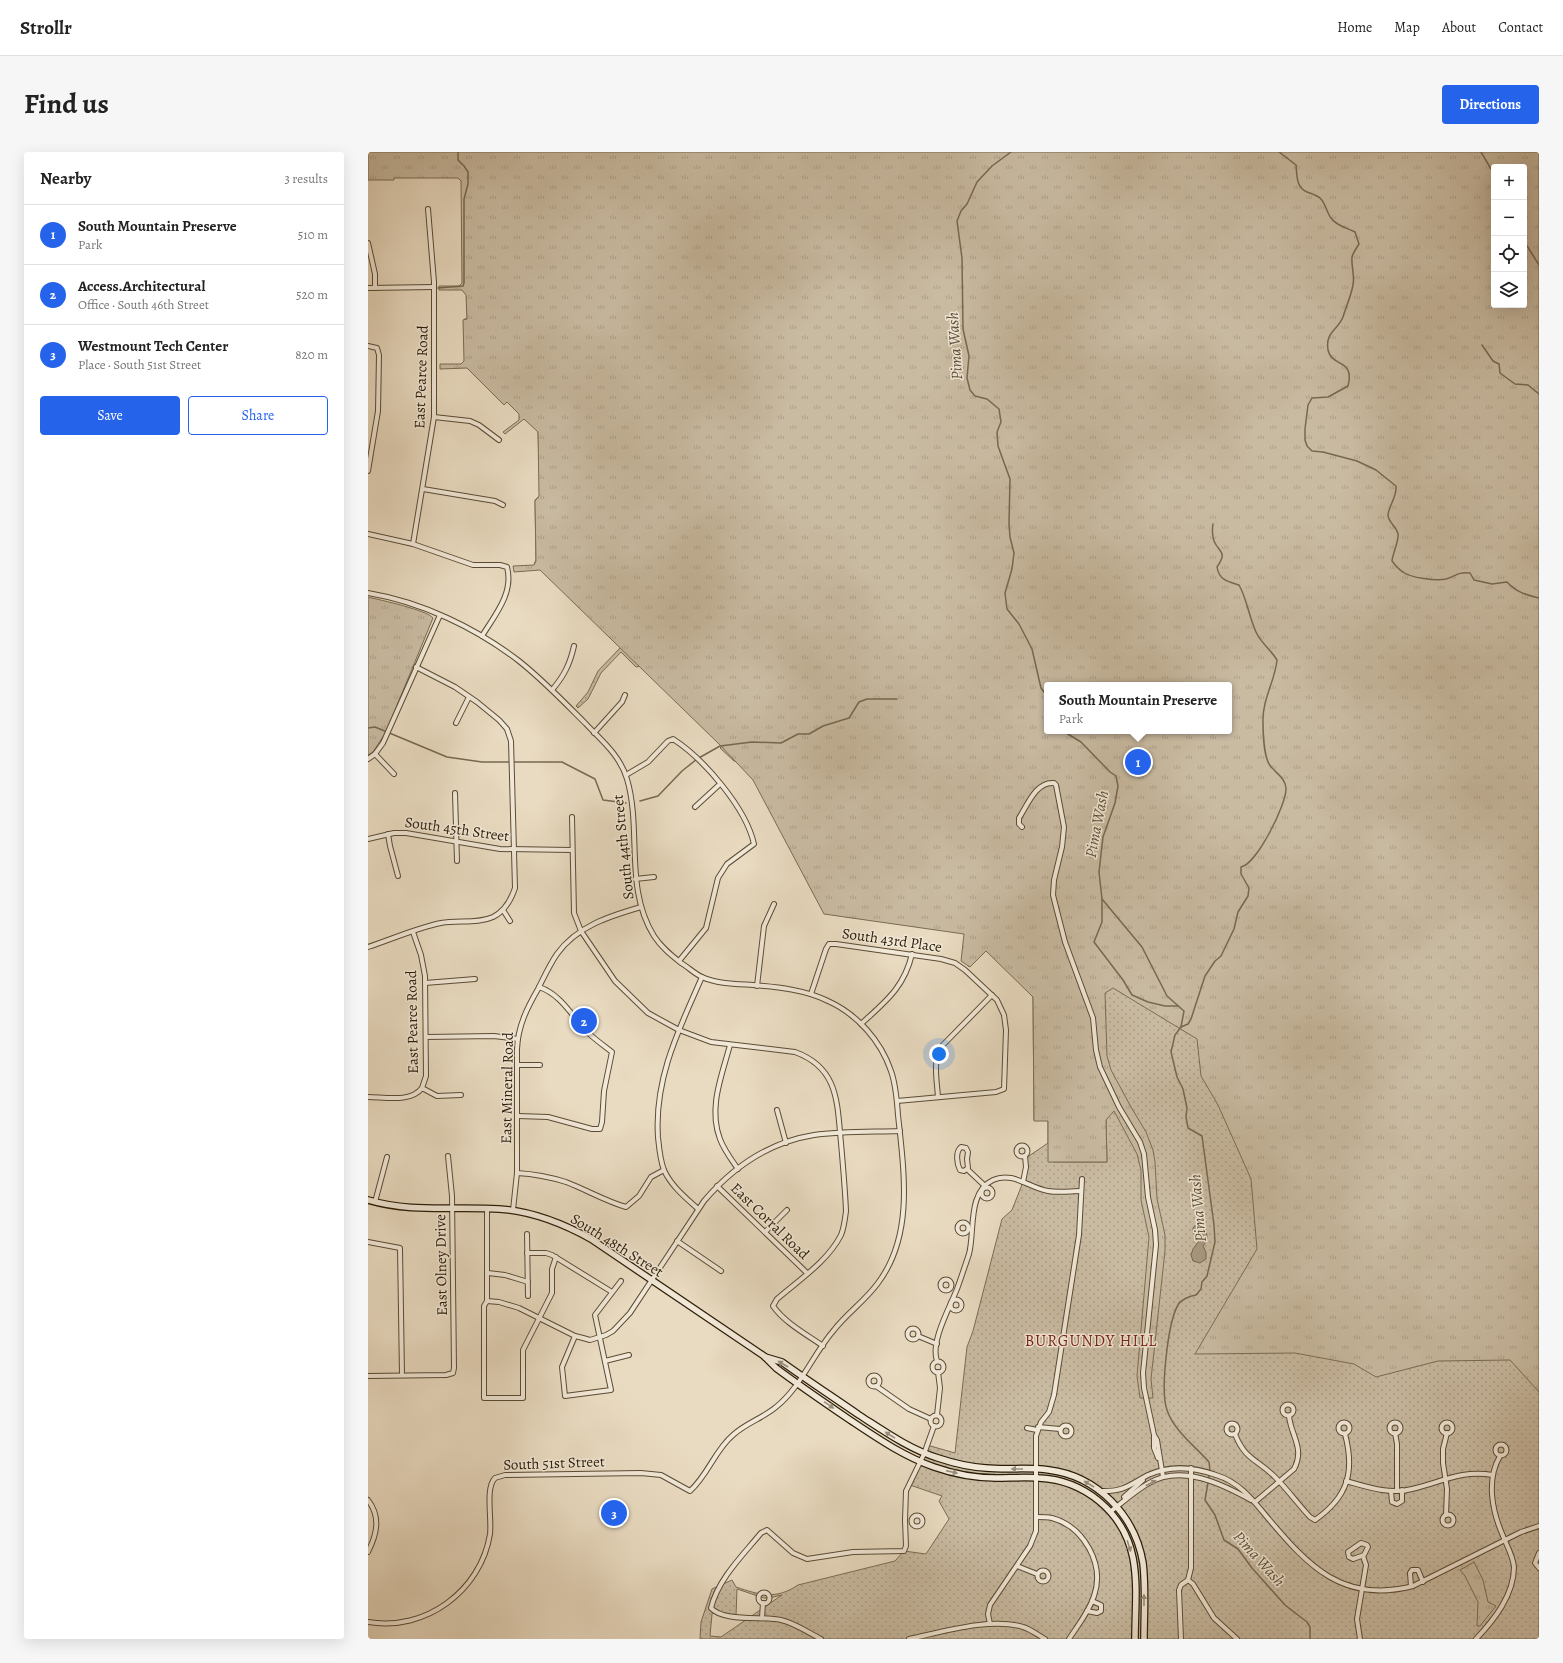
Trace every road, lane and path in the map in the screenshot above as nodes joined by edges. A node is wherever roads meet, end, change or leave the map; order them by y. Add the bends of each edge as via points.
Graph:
1 (428, 209) dead end
2 (368, 243) edge
3 (434, 287) junction
4 (368, 288) edge
5 (375, 288) junction
6 (368, 346) edge
7 (434, 417) junction
8 (499, 440) dead end
9 (368, 470) edge
10 (422, 489) junction
11 (503, 505) dead end
12 (368, 534) edge
13 (413, 544) junction
14 (368, 593) edge
15 (440, 615) junction
16 (482, 636) junction
17 (574, 646) dead end
18 (416, 667) junction
19 (552, 690) junction
20 (625, 695) dead end
21 (469, 697) junction
22 (456, 723) dead end
23 (594, 732) junction
24 (375, 754) junction
25 (368, 759) edge
26 (394, 774) dead end
27 (626, 775) junction
28 (720, 784) junction
29 (455, 793) dead end
30 (695, 807) dead end
31 (572, 817) dead end
32 (1022, 827) dead end
33 (388, 834) junction
34 (368, 839) edge
35 (457, 842) junction
36 (515, 850) junction
37 (572, 850) junction
38 (457, 861) dead end
39 (398, 876) dead end
40 (654, 877) dead end
41 (635, 879) junction
42 (774, 904) dead end
43 (641, 907) junction
44 (503, 910) junction
45 (510, 921) dead end
46 (581, 931) junction
47 (413, 932) junction
48 (368, 947) edge
49 (912, 954) junction
50 (679, 961) junction
51 (702, 977) junction
52 (475, 979) dead end
53 (425, 982) junction
54 (757, 986) junction
55 (539, 987) junction
56 (811, 994) junction
57 (992, 995) junction
58 (861, 1024) junction
59 (679, 1030) junction
60 (426, 1037) junction
61 (518, 1038) junction
62 (730, 1045) junction
63 (517, 1065) junction
64 (540, 1065) dead end
65 (422, 1088) junction
66 (461, 1095) dead end
67 (368, 1097) edge
68 (938, 1097) junction
69 (897, 1101) junction
70 (777, 1110) dead end
71 (518, 1116) junction
72 (900, 1131) junction
73 (840, 1134) junction
74 (786, 1143) junction
75 (448, 1156) dead end
76 (1024, 1156) dead end
77 (387, 1157) dead end
78 (738, 1169) junction
79 (968, 1169) junction
80 (664, 1170) junction
81 (517, 1173) junction
82 (1082, 1179) dead end
83 (1023, 1182) junction
84 (717, 1186) junction
85 (984, 1188) junction
86 (1081, 1192) junction
87 (368, 1200) edge
88 (375, 1202) junction
89 (452, 1208) junction
90 (488, 1208) junction
91 (698, 1209) junction
92 (513, 1210) junction
93 (787, 1210) dead end
94 (765, 1232) junction
95 (527, 1234) dead end
96 (677, 1241) junction
97 (368, 1242) edge
98 (527, 1253) junction
99 (556, 1257) junction
100 (721, 1271) dead end
101 (488, 1273) junction
102 (807, 1273) junction
103 (651, 1280) junction
104 (621, 1281) dead end
105 (528, 1282) junction
106 (951, 1287) dead end
107 (957, 1289) junction
108 (612, 1292) junction
109 (528, 1296) dead end
110 (487, 1301) junction
111 (540, 1317) junction
112 (575, 1336) junction
113 (918, 1336) dead end
114 (600, 1338) junction
115 (937, 1344) junction
116 (823, 1346) junction
117 (629, 1355) dead end
118 (764, 1356) junction
119 (605, 1361) junction
120 (937, 1361) junction
121 (938, 1372) junction
122 (402, 1375) junction
123 (368, 1376) edge
124 (801, 1376) junction
125 (796, 1383) junction
126 (876, 1386) dead end
127 (937, 1415) junction
128 (1289, 1416) dead end
129 (931, 1419) junction
130 (934, 1426) junction
131 (1027, 1428) dead end
132 (1038, 1429) junction
133 (1060, 1429) dead end
134 (1395, 1433) dead end
135 (1447, 1433) dead end
136 (1235, 1434) dead end
137 (1345, 1434) dead end
138 (924, 1454) junction
139 (1500, 1456) dead end
140 (920, 1462) junction
141 (1192, 1468) junction
142 (1036, 1469) junction
143 (1162, 1470) junction
144 (1149, 1475) junction
145 (1493, 1475) junction
146 (1191, 1476) junction
147 (1036, 1478) junction
148 (1163, 1478) junction
149 (1445, 1478) junction
150 (1346, 1481) junction
151 (1279, 1482) junction
152 (1391, 1490) junction
153 (1402, 1490) junction
154 (690, 1491) joint
155 (1100, 1491) junction
156 (1397, 1491) junction
157 (368, 1500) edge
158 (1255, 1502) junction
159 (1115, 1505) junction
160 (1109, 1510) junction
161 (1446, 1515) dead end
162 (1036, 1517) junction
163 (905, 1520) junction
164 (911, 1520) dead end
165 (1539, 1526) edge
166 (1505, 1540) junction
167 (368, 1552) edge
168 (1539, 1553) edge
169 (1363, 1556) junction
170 (1017, 1566) junction
171 (1539, 1568) edge
172 (1038, 1574) dead end
173 (1188, 1580) junction
174 (1423, 1582) junction
175 (1411, 1586) junction
176 (1362, 1589) junction
177 (1092, 1601) junction
178 (763, 1603) dead end
179 (1087, 1611) junction
180 (762, 1618) junction
181 (368, 1622) edge
182 (990, 1624) junction
183 (821, 1639) edge
184 (910, 1639) edge
185 (1044, 1639) edge
186 (1069, 1639) edge
187 (1135, 1639) edge
188 (1144, 1639) edge
189 (1180, 1639) edge
190 (1237, 1639) edge
191 (1360, 1639) edge
192 (1476, 1639) edge

1 - 3 street, East Pearce Road
2 - 5 street via 375,274
3 - 5 street
3 - 7 street, East Pearce Road
4 - 5 street
6 - 9 street via 377,348 379,355 378,411
7 - 8 street via 470,421
7 - 10 street, East Pearce Road
10 - 11 street
10 - 13 street, East Pearce Road
12 - 13 street
13 - 16 street via 473,564 507,567 509,584 506,596
14 - 15 street, South 44th Street via 386,596
15 - 16 street, South 44th Street
15 - 18 street
16 - 19 street, South 44th Street via 518,660
17 - 19 street via 562,679
18 - 21 street
18 - 24 street via 388,733
19 - 23 street, South 44th Street
20 - 23 street via 622,702
21 - 22 street
21 - 36 street via 499,720 507,729 511,741
23 - 27 street, South 44th Street via 612,750
24 - 25 street
24 - 26 street
27 - 28 street via 648,762 673,739 696,757
27 - 41 street, South 44th Street via 632,801
28 - 30 street
28 - 50 street via 735,801 754,844 727,864 718,878 706,928
29 - 35 street
31 - 37 street
32 - 143 street via 1019,818 1036,790 1042,785 1056,784 1064,826 1054,880 1061,926 1071,961 1093,1018 1097,1056 1102,1074 1140,1142 1146,1160 1148,1197 1156,1246 1143,1381 1154,1435 1154,1448
33 - 34 street, South 45th Street
33 - 35 street, South 45th Street via 406,833
33 - 39 street
35 - 36 street, South 45th Street
35 - 38 street
36 - 37 street, South 45th Street
36 - 44 street via 515,888 512,898
37 - 46 street via 574,913
40 - 41 street
41 - 43 street, South 44th Street
42 - 54 street via 764,926
43 - 46 street, East Mineral Road via 605,918
43 - 50 street, South 44th Street via 654,936 667,952
44 - 45 street
44 - 47 street via 493,917 482,920 441,923
46 - 55 street, East Mineral Road via 557,954
46 - 59 street via 615,981 648,1013
47 - 48 street
47 - 53 street, East Pearce Road via 424,965
49 - 56 street, South 43rd Place via 829,944
49 - 57 street, South 43rd Place via 956,963
49 - 58 street via 902,982
50 - 51 street, South 44th Street
51 - 54 street, South 44th Street via 731,984
51 - 59 street
52 - 53 street
53 - 60 street, East Pearce Road
54 - 56 street, South 44th Street
55 - 61 street, East Mineral Road via 525,1012
55 - 71 street via 556,997 586,1031 612,1052 604,1091 602,1122 600,1129 592,1129 548,1117
56 - 58 street, South 44th Street via 843,1009
57 - 68 street via 940,1048 936,1066
57 - 68 street, South 43rd Place via 997,1000 1005,1022 1004,1089 996,1092
58 - 69 street, South 44th Street via 879,1045 887,1060
59 - 62 street via 711,1042
59 - 80 street via 665,1067 656,1118 658,1146
60 - 61 street
60 - 65 street, East Pearce Road via 426,1076
61 - 63 street, East Mineral Road
62 - 73 street via 795,1052 820,1066 829,1079 838,1102
62 - 78 street, East Corral Road via 715,1101 715,1126 724,1150
63 - 64 street
63 - 71 street, East Mineral Road
65 - 66 street via 437,1096
65 - 67 street via 409,1097
68 - 69 street
69 - 72 street, South 44th Street
70 - 74 street
71 - 81 street, East Mineral Road
72 - 73 street
72 - 116 street, South 44th Street via 904,1170 903,1213 895,1254 891,1265 872,1292 832,1331
73 - 74 street via 814,1135
73 - 102 street via 845,1221 829,1253
74 - 78 street via 762,1152
75 - 89 street, East Olney Drive
76 - 83 street via 1026,1167
77 - 88 street
78 - 84 street
79 - 79 street via 968,1150 964,1147 957,1152 959,1168 962,1171
79 - 85 street
80 - 81 street via 651,1177 639,1196 626,1207 566,1182 539,1175
80 - 91 street via 680,1192
81 - 92 street, East Mineral Road
82 - 86 street
83 - 85 street via 1004,1177 992,1180
83 - 86 street via 1049,1191
84 - 91 street
84 - 94 street, East Corral Road
85 - 107 street via 975,1201 969,1253
86 - 132 street via 1079,1235 1054,1395 1049,1412
87 - 88 main road, South 48th Street
88 - 89 main road, South 48th Street via 408,1208
89 - 90 main road, South 48th Street
89 - 122 street, East Olney Drive via 453,1374
90 - 92 main road, South 48th Street
90 - 101 street
91 - 96 street
92 - 103 main road, South 48th Street via 549,1219 578,1232
93 - 94 street
94 - 102 street, East Corral Road
95 - 98 street
96 - 100 street
96 - 103 street
97 - 122 street via 400,1248
98 - 99 street via 546,1253
98 - 105 street
99 - 108 street
99 - 111 street via 552,1268 552,1293
101 - 105 street
101 - 110 street
102 - 116 street via 777,1299 773,1306 777,1312
103 - 114 street via 630,1313 613,1331
103 - 118 main road, South 48th Street
104 - 108 street
105 - 109 street
106 - 107 street
107 - 115 street
108 - 114 street via 595,1315
110 - 111 street via 510,1304
110 - 111 street via 484,1306 484,1398 523,1398 523,1350
111 - 112 street
112 - 114 street via 590,1340
112 - 119 street via 562,1367 565,1396 611,1390
113 - 115 street
114 - 119 street
115 - 120 street
116 - 124 street, South 44th Street
117 - 119 street
124 -> 118 main road, South 48th Street via 782,1362
118 - 125 main road, South 48th Street
120 - 121 street via 932,1367
120 - 121 street via 943,1365 943,1369
121 - 127 street via 940,1388
122 - 123 street
124 - 125 street, South 44th Street
138 -> 124 main road, South 48th Street
125 -> 140 main road, South 48th Street via 886,1444
125 - 154 street, South 44th Street via 786,1398 772,1410 730,1437
126 - 129 street via 920,1416
127 - 129 street
127 - 130 street via 942,1421
128 - 151 street via 1299,1457 1294,1468
129 - 130 street
130 - 138 street
131 - 132 street
132 - 133 street
132 - 142 street
134 - 156 street
135 - 149 street via 1443,1449
136 - 151 street via 1248,1456 1266,1468
137 - 150 street via 1350,1460
138 - 140 street
142 -> 138 main road, South 48th Street via 984,1468
139 - 145 street
140 -> 147 main road, South 48th Street via 984,1478
140 - 163 street via 906,1490
141 - 143 street
141 - 146 street
141 - 158 street via 1216,1475 1239,1486
142 - 147 street
155 -> 142 main road, South 48th Street via 1074,1476 1048,1469
143 - 144 street
143 - 148 street
144 - 155 street via 1121,1490
144 - 159 street
145 - 149 street via 1471,1474
145 - 166 street via 1493,1502
146 - 148 street
146 - 158 street via 1214,1482
146 - 173 street via 1192,1568
147 - 160 main road, South 48th Street via 1072,1484 1097,1499
147 - 162 street
159 -> 148 street via 1151,1482
149 - 153 street
149 - 161 street
150 - 151 street via 1340,1498 1315,1520
150 - 152 street via 1375,1489
151 - 158 street
152 - 153 street via 1392,1502 1397,1504 1402,1501
152 - 156 street
153 - 156 street
154 - 181 street, South 51st Street via 661,1475 641,1473 505,1475 495,1478 490,1485 490,1528 487,1544 479,1566 464,1589 448,1603 424,1616 400,1623
155 - 159 main road, South 48th Street
157 - 167 street via 374,1510 377,1524 375,1537
158 - 176 street via 1299,1553 1318,1570 1344,1585
159 - 160 street
188 -> 159 main road, South 48th Street via 1144,1576 1141,1555 1131,1527
160 -> 187 main road, South 48th Street via 1124,1532 1132,1556 1135,1576
162 - 170 street via 1034,1538
162 - 177 street via 1051,1518 1064,1523 1086,1542 1097,1571
163 - 164 street
163 - 180 street via 904,1551 853,1552 807,1559 793,1553 767,1530 761,1533 729,1574 711,1608 722,1615
165 - 166 street
166 - 174 street
166 - 192 street via 1513,1560 1510,1591
168 - 171 street via 1535,1563
169 - 169 street via 1368,1549 1364,1543 1348,1552 1351,1558
169 - 176 street via 1366,1565
170 - 172 street
170 - 182 street via 990,1605
173 - 189 street via 1179,1590
173 - 190 street via 1194,1584 1214,1618
174 - 175 street
174 - 175 street via 1418,1570 1412,1570
175 - 176 street via 1387,1591
176 - 191 street via 1357,1620
177 - 179 street
177 - 179 street via 1101,1606 1101,1611
178 - 180 street
179 - 186 street
180 - 183 street via 785,1621
182 - 184 street
182 - 185 street via 1005,1623 1024,1627

